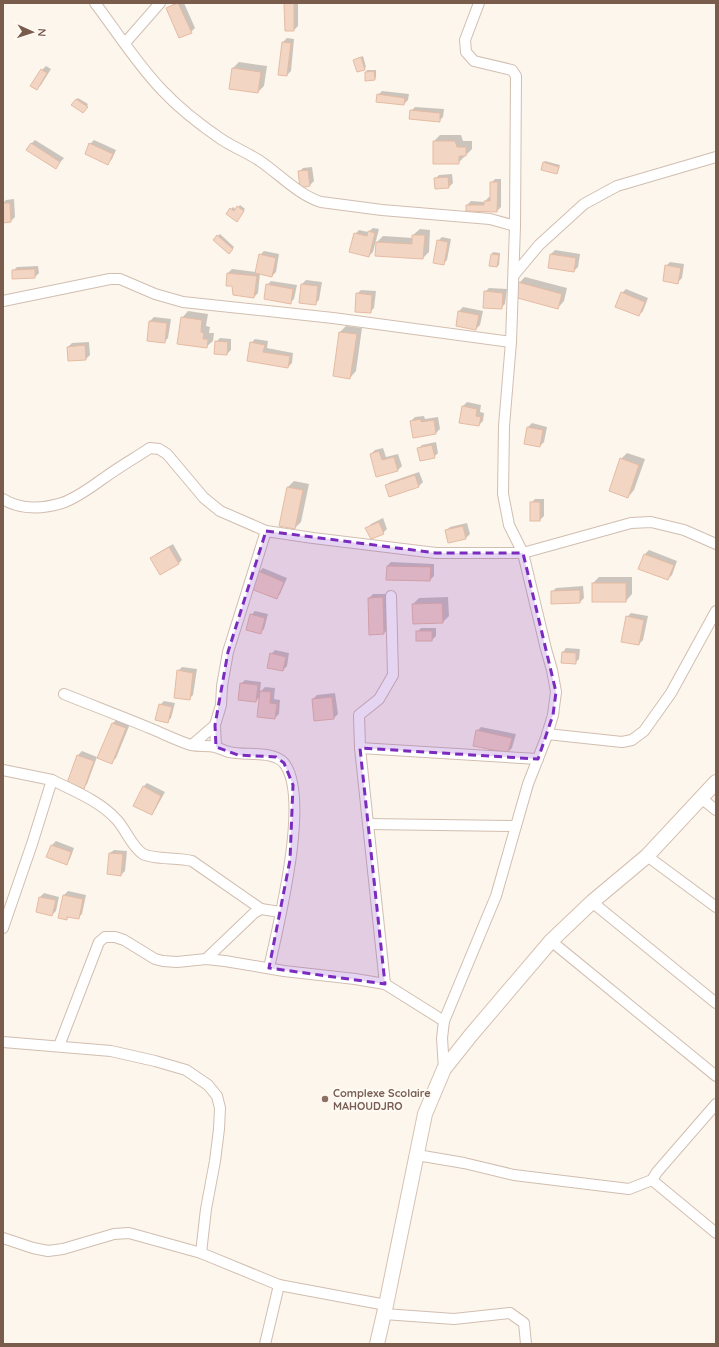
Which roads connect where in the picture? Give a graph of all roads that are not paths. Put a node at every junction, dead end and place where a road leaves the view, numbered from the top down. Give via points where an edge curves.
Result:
1 (95, 3) edge
2 (160, 3) edge
3 (478, 3) edge
4 (125, 43) junction
5 (716, 157) edge
6 (515, 226) junction
7 (514, 275) junction
8 (3, 301) edge
9 (511, 342) junction
10 (3, 499) edge
11 (266, 531) junction
12 (716, 544) edge
13 (523, 553) junction
14 (391, 596) dead end
15 (716, 610) edge
16 (64, 694) dead end
17 (215, 725) junction
18 (547, 734) junction
19 (192, 745) junction
20 (216, 747) junction
21 (360, 748) junction
22 (538, 759) junction
23 (3, 770) edge
24 (52, 780) junction
25 (716, 782) edge
26 (701, 798) junction
27 (716, 810) edge
28 (368, 824) junction
29 (516, 826) junction
30 (647, 856) junction
31 (592, 902) junction
32 (716, 907) edge
33 (261, 909) junction
34 (280, 912) junction
35 (3, 928) edge
36 (551, 941) junction
37 (206, 959) junction
38 (269, 968) junction
39 (385, 984) junction
40 (716, 1003) edge
41 (444, 1021) junction
42 (3, 1042) edge
43 (59, 1046) junction
44 (444, 1069) junction
45 (716, 1076) edge
46 (716, 1104) edge
47 (417, 1155) junction
48 (652, 1180) junction
49 (716, 1234) edge
50 (3, 1238) edge
51 (201, 1253) junction
52 (279, 1285) junction
53 (385, 1309) junction
54 (265, 1344) edge
55 (377, 1344) edge
56 (526, 1344) edge

1 - 4 street
2 - 4 street
3 - 6 street via 465,40 466,52 474,61 512,70 516,76
4 - 6 street via 163,91 195,120 221,139 259,160 312,199 382,210 490,219
5 - 7 street via 617,186 584,204 539,245
6 - 7 street
7 - 9 street
8 - 9 street via 120,279 155,294 183,302 333,318
9 - 13 street via 504,426 503,494 509,525
10 - 11 street via 23,507 62,503 77,496 150,448 159,449 167,454 204,498 220,511
11 - 13 street via 436,553
11 - 17 street via 228,652
12 - 13 street via 684,530 651,522 631,523
13 - 18 street via 556,692
14 - 21 street via 393,675 379,699 359,715
15 - 18 street via 671,693 644,731 632,740 622,742
16 - 19 street
17 - 19 street
17 - 20 street
18 - 22 street
19 - 20 street
20 - 34 street via 238,755 276,757 284,763 289,773 293,785 293,834
21 - 22 street
21 - 28 street
22 - 29 street
23 - 24 street
24 - 33 street via 109,812 144,854 192,861
24 - 35 street
25 - 26 street
26 - 27 street
26 - 30 street
28 - 29 street
28 - 39 street
29 - 41 street via 496,896
30 - 31 street
30 - 32 street
31 - 36 street
31 - 40 street
33 - 34 street
33 - 37 street
34 - 38 street
36 - 44 street
36 - 45 street
37 - 38 street
37 - 43 street via 177,962 155,959 124,940 105,937 99,942
38 - 39 street
39 - 41 street
41 - 44 street
42 - 43 street
43 - 51 street via 111,1051 186,1070 208,1085 217,1096 220,1129
44 - 47 street via 425,1114
46 - 48 street
47 - 48 street via 514,1175 629,1189
47 - 53 street
48 - 49 street
50 - 51 street via 48,1251 114,1234 129,1233
51 - 52 street
52 - 53 street
52 - 54 street
53 - 55 street
53 - 56 street via 454,1319 510,1313 524,1323

